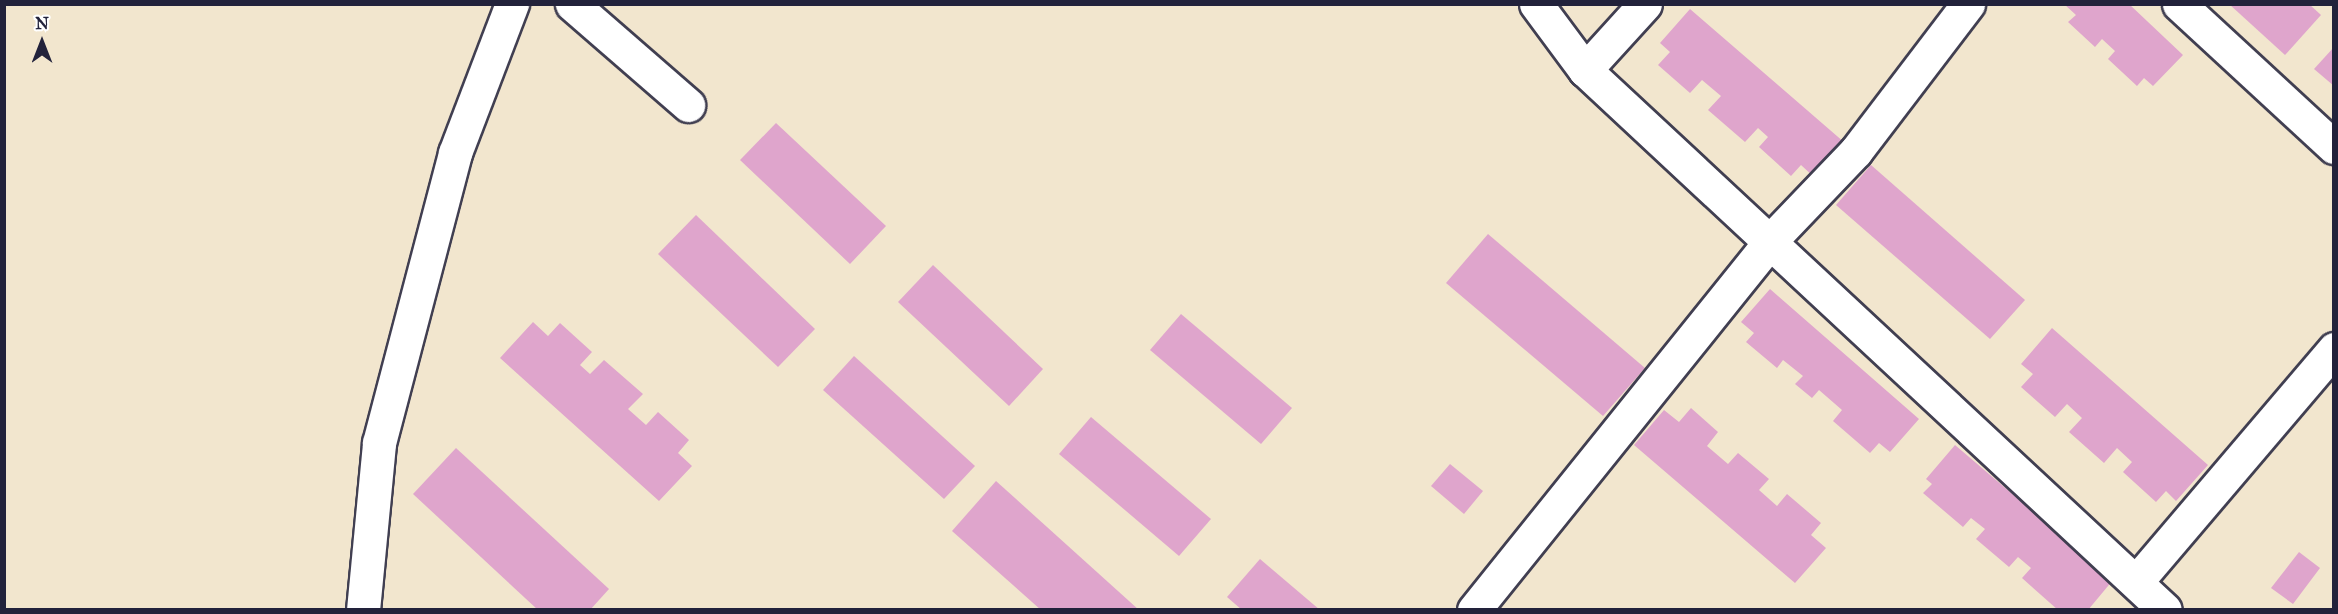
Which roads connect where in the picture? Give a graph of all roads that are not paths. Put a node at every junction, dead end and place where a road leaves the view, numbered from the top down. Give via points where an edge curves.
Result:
1 (512, 4) edge
2 (572, 4) edge
3 (1536, 4) edge
4 (1645, 4) edge
5 (1968, 4) edge
6 (2179, 4) edge
7 (1585, 70) junction
8 (688, 105) dead end
9 (2334, 147) edge
10 (1771, 240) junction
11 (2334, 349) edge
12 (2136, 582) junction
13 (363, 609) edge
14 (1474, 609) edge
15 (2165, 609) edge

1 - 13 lane via 455,153 379,443
2 - 8 lane
3 - 7 lane
4 - 7 lane
5 - 10 lane via 1856,152
6 - 9 lane
7 - 10 lane
10 - 12 lane
10 - 14 lane
11 - 12 lane
12 - 15 lane

